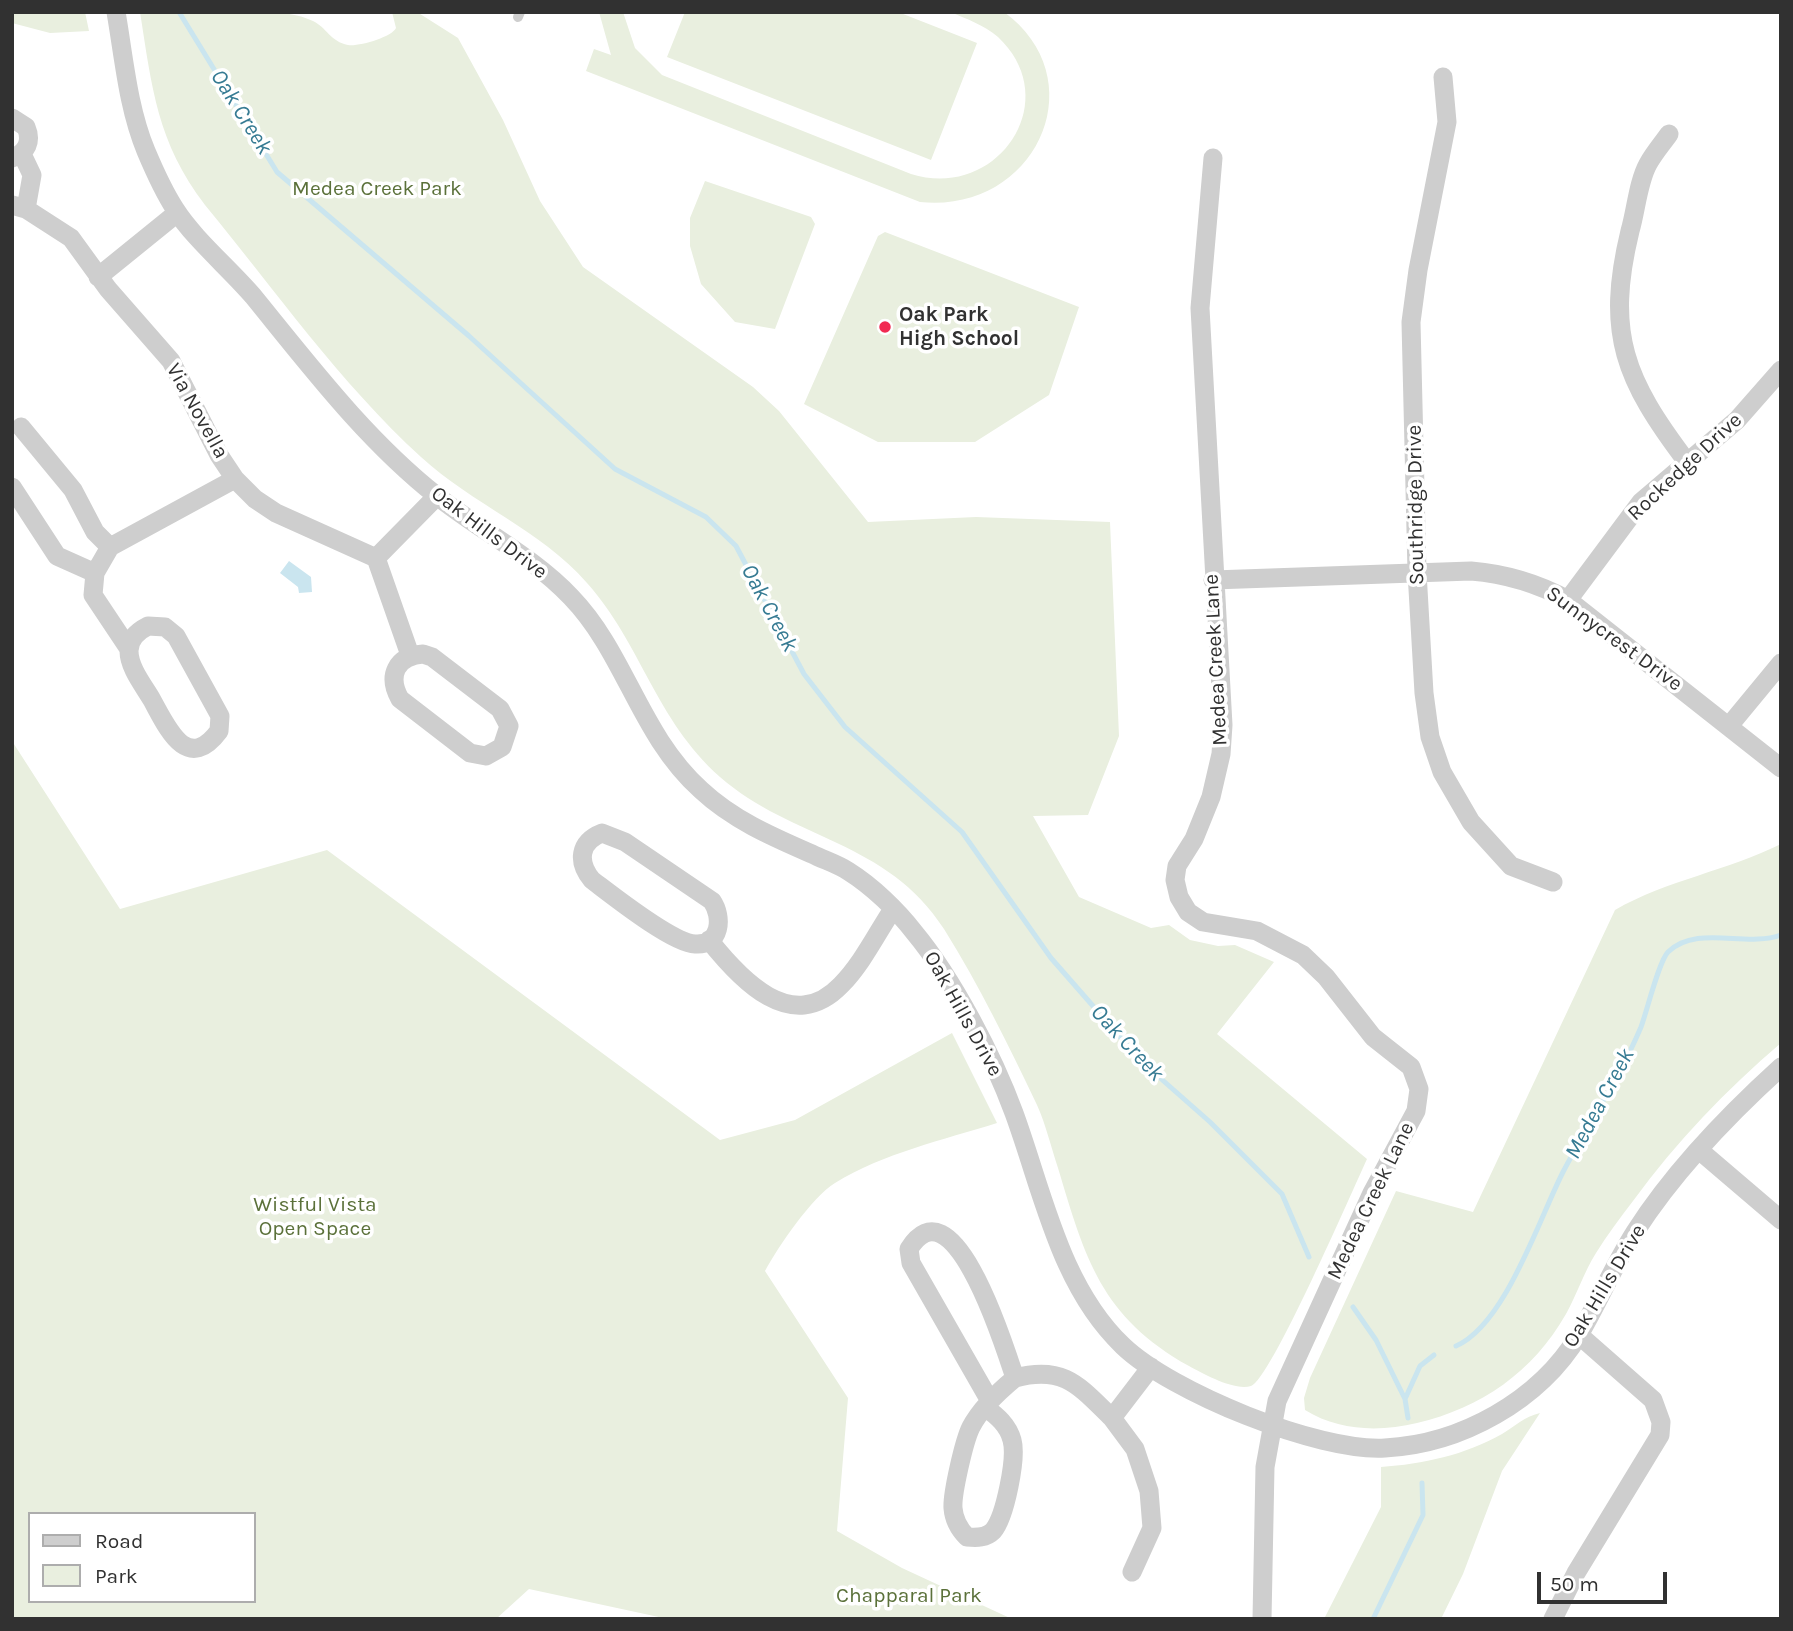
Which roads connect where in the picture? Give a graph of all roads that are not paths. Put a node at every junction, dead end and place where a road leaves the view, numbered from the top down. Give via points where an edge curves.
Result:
1 (116, 12) edge
2 (1443, 77) dead end
3 (12, 118) edge
4 (1670, 134) dead end
5 (17, 156) edge
6 (1213, 158) dead end
7 (19, 207) edge
8 (177, 213) junction
9 (98, 277) junction
10 (1781, 370) edge
11 (21, 427) dead end
12 (1687, 462) junction
13 (235, 479) junction
14 (12, 488) edge
15 (437, 496) junction
16 (110, 547) junction
17 (376, 558) junction
18 (1416, 572) junction
19 (95, 573) junction
20 (1213, 580) junction
21 (1569, 600) junction
22 (129, 649) junction
23 (410, 655) junction
24 (1781, 663) edge
25 (1729, 726) junction
26 (1781, 768) edge
27 (1553, 882) dead end
28 (893, 909) junction
29 (709, 940) junction
30 (1781, 1068) edge
31 (1699, 1150) junction
32 (1781, 1220) edge
33 (1579, 1335) junction
34 (1152, 1367) junction
35 (1015, 1378) junction
36 (988, 1404) junction
37 (1112, 1419) junction
38 (1270, 1425) junction
39 (1132, 1572) dead end
40 (1262, 1619) edge
41 (1553, 1619) edge

1 - 8 street, Oak Hills Drive via 133,110 145,150
2 - 18 street, Southridge Drive via 1447,122 1411,322
3 - 5 street via 22,122 29,133 28,146
4 - 12 street via 1647,166 1622,265 1618,319 1626,359 1642,399
5 - 7 street via 32,175
6 - 20 street, Medea Creek Lane via 1200,308
7 - 9 street, Via Novella via 71,238
8 - 9 street
8 - 15 street, Oak Hills Drive via 230,269 359,424
9 - 13 street, Via Novella via 170,361
10 - 12 street, Rockedge Drive via 1737,421
11 - 16 street via 73,490 95,532
12 - 21 street, Rockedge Drive via 1642,502
13 - 16 street
13 - 17 street, Via Novella via 276,513
14 - 19 street via 57,556
15 - 17 street
15 - 28 street, Oak Hills Drive via 534,563 575,600 605,641 660,744 704,793 755,829 847,870
16 - 19 street
17 - 23 street
18 - 20 street, Sunnycrest Drive
18 - 21 street, Sunnycrest Drive via 1504,574
18 - 27 street, Southridge Drive via 1424,693 1430,737 1442,772 1471,822 1511,866
19 - 22 street via 93,595
20 - 38 street, Medea Creek Lane via 1221,754 1211,797 1177,866 1179,897 1188,912 1203,922 1257,931 1303,955 1373,1037 1411,1068 1419,1089 1416,1111 1372,1192 1276,1401
21 - 25 street, Sunnycrest Drive
22 - 22 street via 131,663 173,738 189,748 210,743 219,731 220,716 176,636 165,627 148,626 136,633
23 - 23 street via 398,664 393,676 400,699 470,753 486,756 502,747 509,726 500,709 432,657
24 - 25 street
25 - 26 street, Sunnycrest Drive
28 - 29 street via 843,983 809,1004 784,1004 764,995 732,969
28 - 34 street, Oak Hills Drive via 943,971 998,1074 1073,1278 1125,1348
29 - 29 street via 721,921 712,901 625,842 603,833 587,843 582,862 592,880 673,936 695,944
30 - 31 street, Oak Hills Drive
31 - 32 street
31 - 33 street, Oak Hills Drive via 1635,1233
33 - 38 street, Oak Hills Drive via 1544,1378 1511,1405 1455,1434 1385,1448 1356,1447 1326,1443
33 - 41 street via 1653,1401 1661,1422 1660,1435
34 - 37 street
34 - 38 street, Oak Hills Drive
35 - 36 street
35 - 36 street via 996,1317 952,1239 939,1231 917,1235 909,1249 911,1263
35 - 37 street via 1037,1372 1058,1374 1081,1388
36 - 36 street via 969,1430 952,1506 958,1528 967,1537 991,1533 1001,1519 1014,1454 1007,1428
37 - 39 street via 1135,1448 1149,1491 1152,1528
38 - 40 street, Medea Creek Lane

